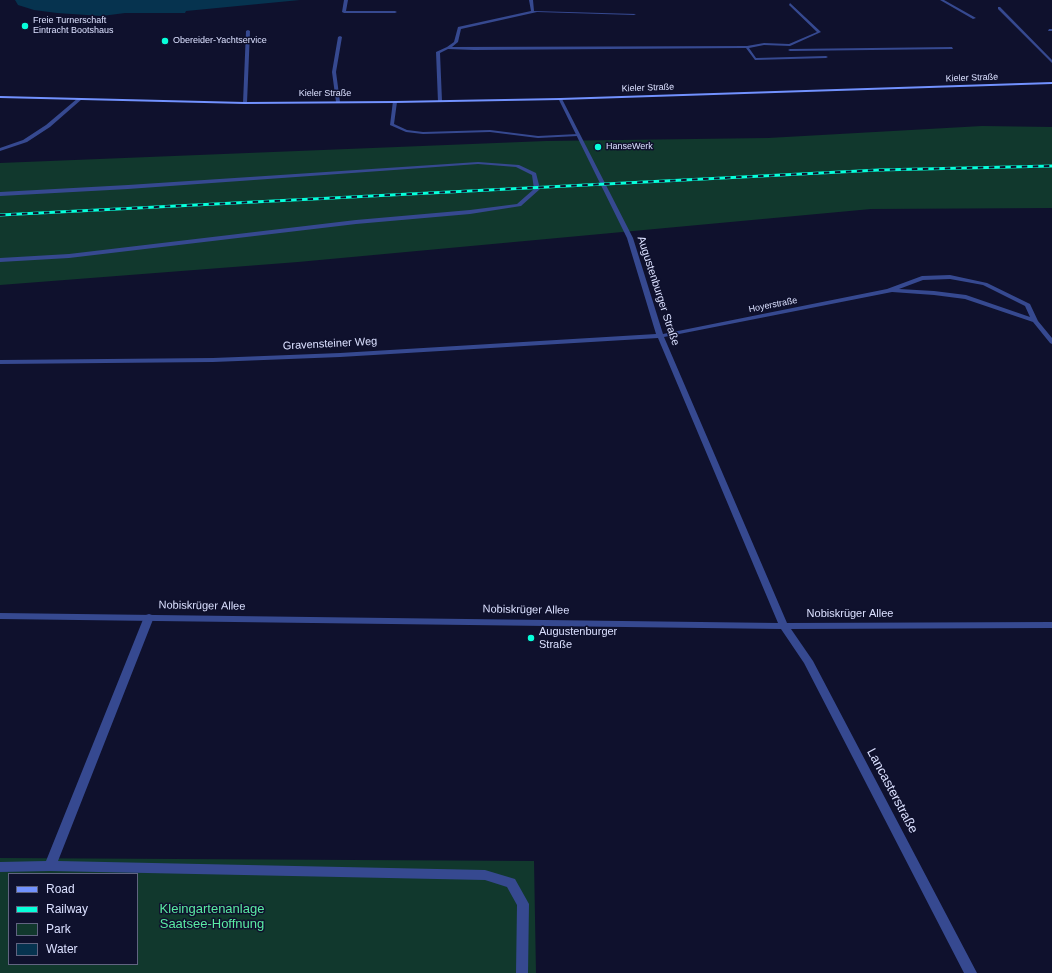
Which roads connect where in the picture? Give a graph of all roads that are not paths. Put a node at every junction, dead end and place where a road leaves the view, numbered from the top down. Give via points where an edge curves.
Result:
1 (346, 0) edge
2 (531, 0) edge
3 (942, 0) edge
4 (790, 4) dead end
5 (999, 8) dead end
6 (395, 12) dead end
7 (533, 12) junction
8 (634, 14) dead end
9 (974, 18) dead end
10 (248, 31) dead end
11 (340, 37) dead end
12 (790, 44) junction
13 (747, 47) junction
14 (448, 48) junction
15 (952, 48) dead end
16 (790, 50) junction
17 (826, 57) dead end
18 (787, 58) junction
19 (1052, 62) edge
20 (1052, 83) edge
21 (0, 97) edge
22 (560, 98) junction
23 (80, 99) junction
24 (440, 101) junction
25 (338, 102) junction
26 (396, 102) junction
27 (245, 103) junction
28 (578, 135) junction
29 (0, 150) edge
30 (0, 194) edge
31 (0, 260) edge
32 (889, 291) junction
33 (1035, 321) junction
34 (660, 336) junction
35 (1052, 342) edge
36 (0, 362) edge
37 (0, 616) edge
38 (149, 617) junction
39 (1052, 625) edge
40 (784, 626) junction
41 (50, 866) junction
42 (0, 867) edge
43 (522, 973) edge
44 (971, 973) edge

1 - 6 street via 344,12
2 - 7 street
3 - 9 street
4 - 12 street via 819,32
5 - 19 street
7 - 8 street
7 - 14 street via 459,28 456,42
10 - 27 street
11 - 25 street via 334,72
12 - 13 street
12 - 16 street
13 - 14 street
13 - 18 street via 755,59
14 - 24 street via 437,54
15 - 16 street
16 - 18 street
17 - 18 street
20 - 22 main road, Kieler Straße
21 - 23 main road, Kieler Straße
22 - 24 main road, Kieler Straße
22 - 28 street, Augustenburger Straße
23 - 27 main road, Kieler Straße
23 - 29 street via 48,126 25,141
24 - 26 main road, Kieler Straße
25 - 26 main road, Kieler Straße
25 - 27 main road, Kieler Straße
26 - 28 street via 392,125 406,131 490,131 538,137
28 - 34 street, Augustenburger Straße via 630,238
30 - 31 street via 478,163 517,166 534,174 537,189 519,205 470,212 356,222 69,256
32 - 33 street, Hoyerstraße via 966,297
32 - 33 street, Hoyerstraße via 922,278 950,277 985,284 1028,305
32 - 34 street, Hoyerstraße
33 - 35 street, Hoyerstraße
34 - 36 street, Gravensteiner Weg via 340,356
34 - 40 street, Augustenburger Straße
37 - 38 street, Nobiskrüger Allee
38 - 40 street, Nobiskrüger Allee
38 - 41 street
39 - 40 street, Nobiskrüger Allee
40 - 44 street, Lancasterstraße via 808,661
41 - 42 street
41 - 43 street via 485,875 511,883 523,904

